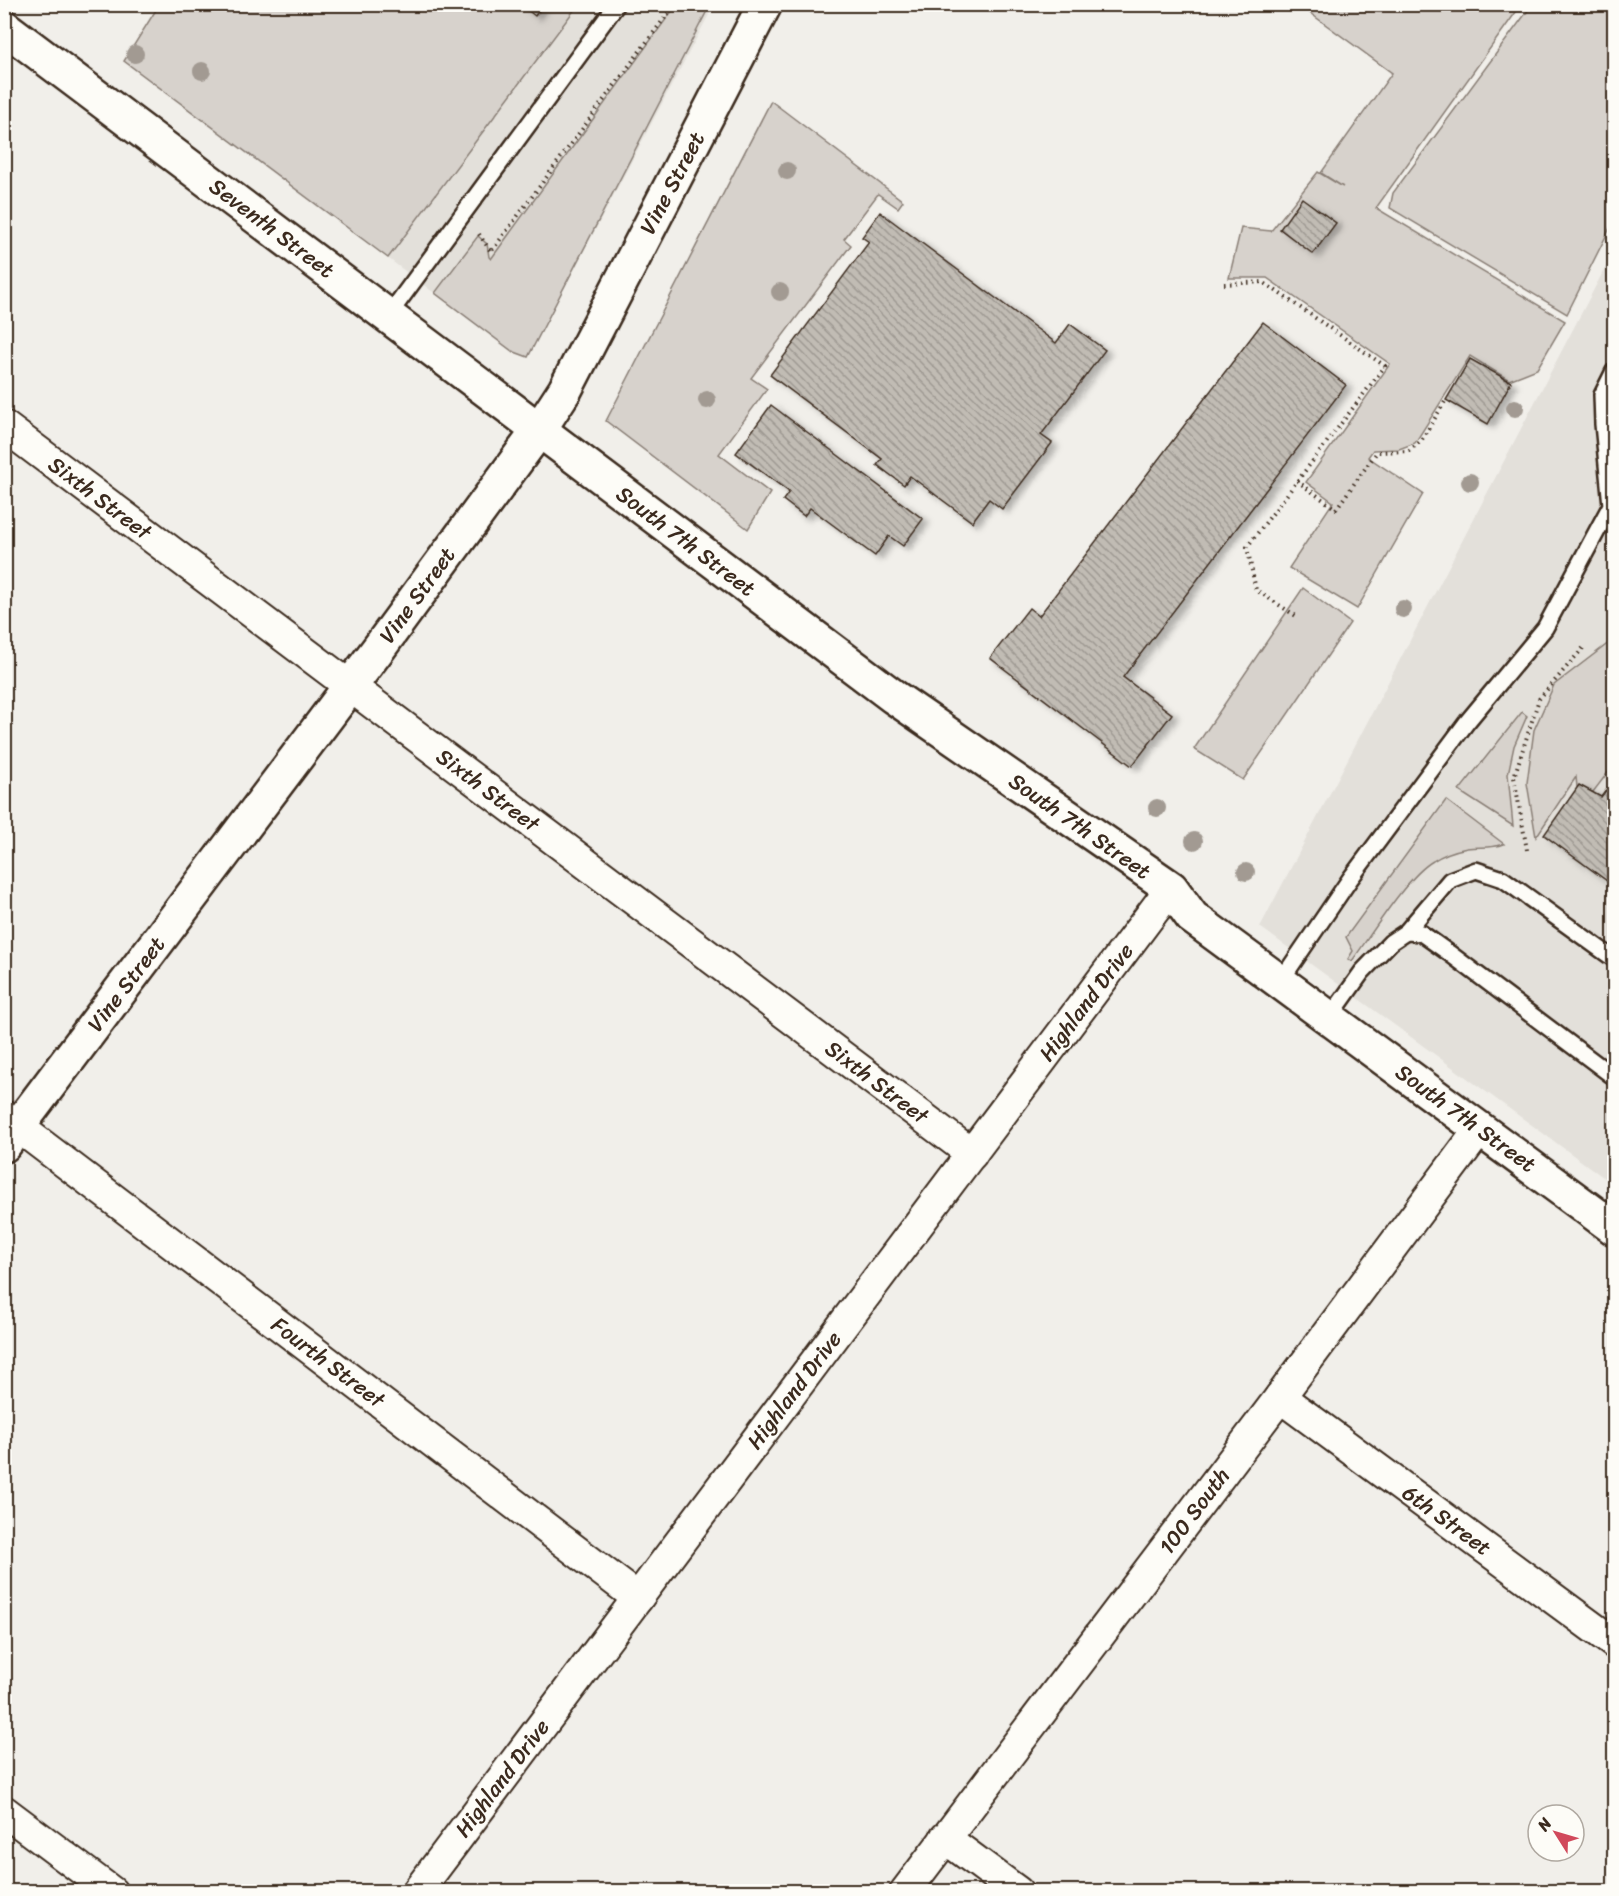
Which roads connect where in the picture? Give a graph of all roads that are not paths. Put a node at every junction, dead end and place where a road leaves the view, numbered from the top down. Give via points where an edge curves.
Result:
1 (617, 4) edge
2 (765, 4) edge
3 (4, 27) edge
4 (388, 316) junction
5 (1614, 371) edge
6 (4, 426) edge
7 (539, 430) junction
8 (349, 686) junction
9 (1171, 888) junction
10 (1407, 932) junction
11 (1614, 959) edge
12 (1280, 982) junction
13 (1330, 1017) junction
14 (1614, 1077) edge
15 (9, 1129) edge
16 (1480, 1129) junction
17 (972, 1154) junction
18 (1614, 1228) edge
19 (1280, 1397) junction
20 (638, 1598) junction
21 (1614, 1643) edge
22 (4, 1811) edge
23 (945, 1838) junction
24 (112, 1892) edge
25 (417, 1892) edge
26 (905, 1892) edge
27 (1018, 1892) edge

1 - 4 lane
2 - 7 street, Vine Street via 565,390
3 - 4 street, Seventh Street
4 - 7 street, Seventh Street
5 - 12 lane via 1602,395 1611,505 1545,628 1467,722 1350,879
6 - 8 street, Sixth Street
7 - 8 street, Vine Street
7 - 9 street, South 7th Street via 894,698
8 - 15 street, Vine Street
8 - 17 street, Sixth Street
9 - 12 street, South 7th Street via 1192,917
9 - 17 street, Highland Drive
10 - 11 lane via 1450,880 1476,870 1503,879
10 - 13 lane via 1391,942 1362,972
10 - 14 lane via 1421,933
12 - 13 street, South 7th Street
13 - 16 street, South 7th Street
15 - 20 street, Fourth Street
16 - 18 street, South 7th Street
16 - 19 street, 100 South
17 - 20 street, Highland Drive
19 - 21 street, 6th Street
19 - 23 street, 100 South
20 - 25 street, Highland Drive
22 - 24 street
23 - 26 street, 100 South
23 - 27 street

